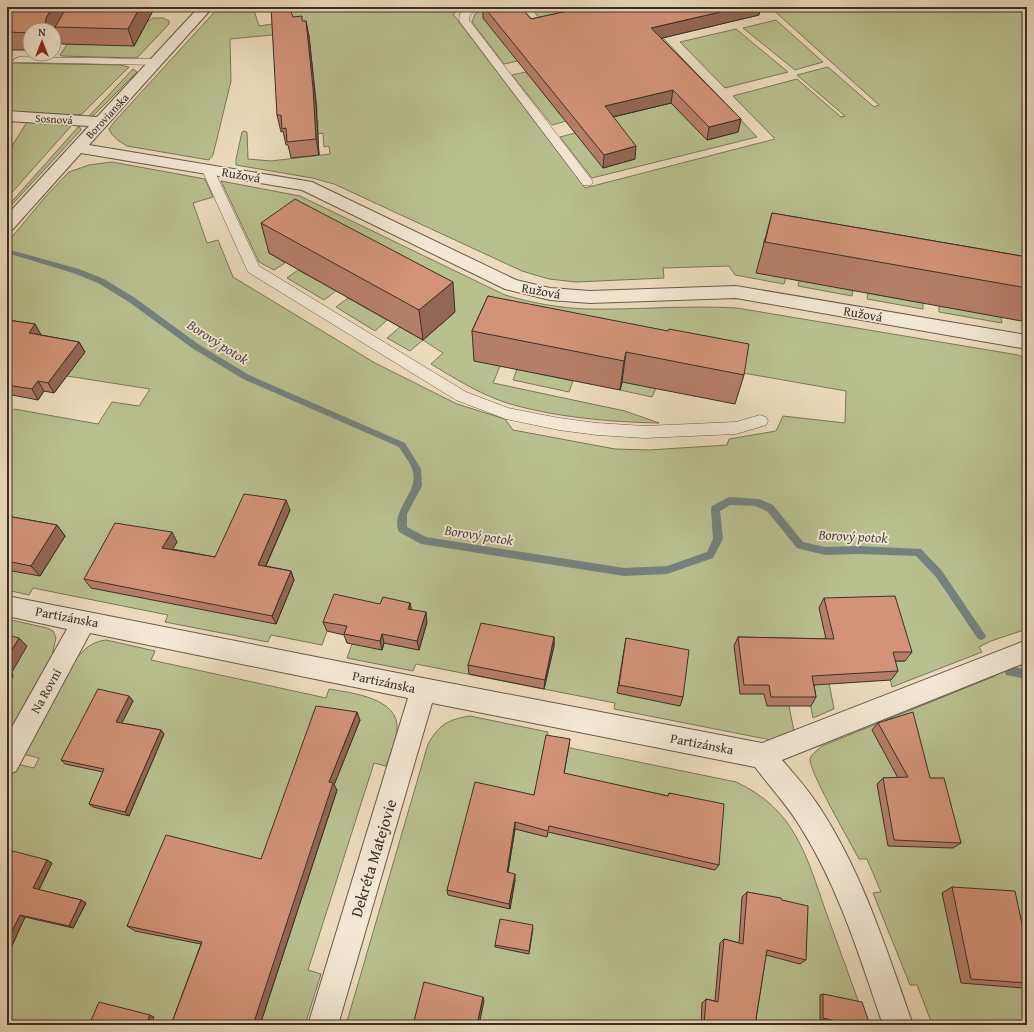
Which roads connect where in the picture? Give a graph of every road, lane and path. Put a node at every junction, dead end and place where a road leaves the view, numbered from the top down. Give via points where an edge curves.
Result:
1 (78, 7) edge
2 (206, 7) edge
3 (474, 7) edge
4 (62, 33) edge
5 (62, 58) edge
6 (156, 62) junction
7 (7, 116) edge
8 (102, 122) junction
9 (77, 148) junction
10 (208, 170) junction
11 (587, 182) dead end
12 (7, 225) edge
13 (1027, 342) edge
14 (760, 421) dead end
15 (7, 606) edge
16 (84, 621) junction
17 (1027, 651) edge
18 (423, 690) junction
19 (762, 756) junction
20 (7, 762) edge
21 (323, 1025) edge
22 (898, 1025) edge

1 - 4 lane
2 - 6 street, Borovianska
3 - 11 lane via 465,14 464,20
5 - 6 lane
6 - 8 street, Borovianska
7 - 8 street, Sosnová
8 - 9 street, Borovianska
9 - 10 street, Ružová
9 - 12 street, Borovianska
10 - 13 street, Ružová via 306,186 511,285 550,294 590,297 736,292
10 - 14 lane via 252,269 461,396 506,413 597,429 645,432 736,428
15 - 16 street, Partizánska
16 - 18 street, Partizánska
16 - 20 street, Na Rovni
17 - 19 street
18 - 19 street, Partizánska
18 - 21 street, Dekréta Matejovie
19 - 22 street via 810,817 832,855 865,933

